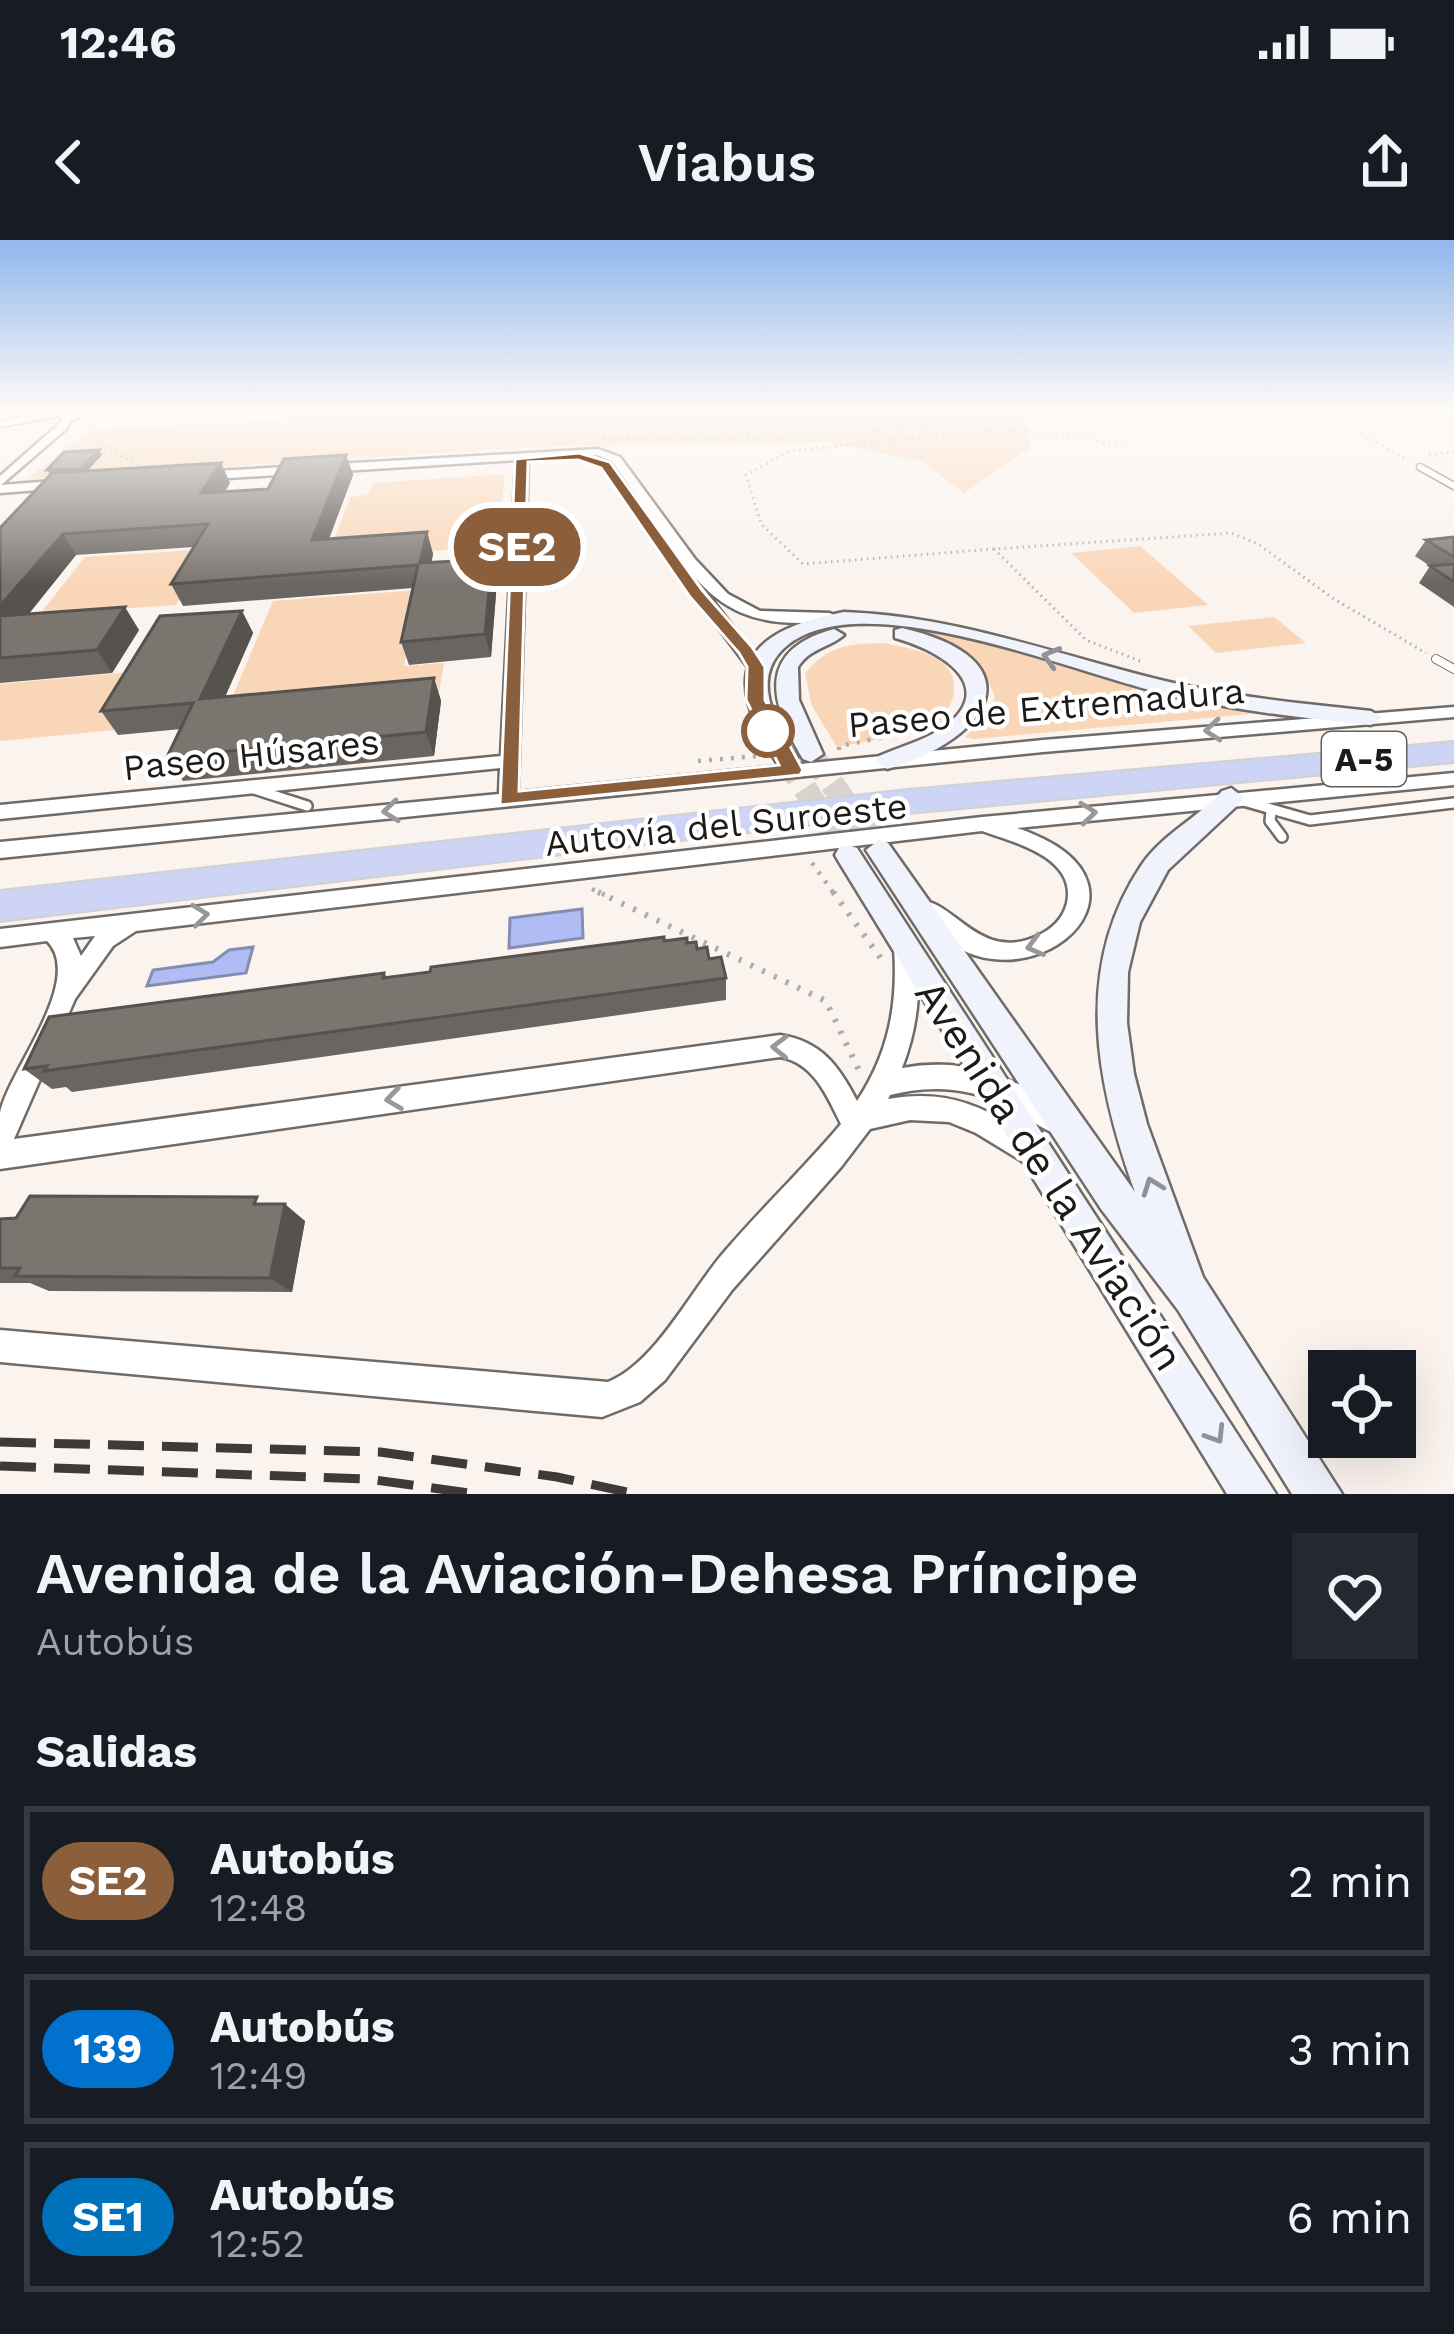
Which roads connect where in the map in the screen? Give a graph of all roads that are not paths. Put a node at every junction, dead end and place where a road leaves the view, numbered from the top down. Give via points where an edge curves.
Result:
1 (354, 468) edge
2 (519, 468) edge
3 (608, 468) edge
4 (622, 468) edge
5 (1421, 468) edge
6 (173, 478) edge
7 (78, 484) edge
8 (0, 485) edge
9 (1454, 486) edge
10 (830, 618) junction
11 (1436, 659) road end
12 (756, 667) junction
13 (1454, 669) edge
14 (1454, 712) edge
15 (1372, 718) junction
16 (1454, 733) edge
17 (1454, 752) edge
18 (893, 753) junction
19 (823, 755) tunnel mouth
20 (508, 761) junction
21 (775, 761) tunnel mouth
22 (1454, 778) edge
23 (248, 787) junction
24 (1232, 797) junction
25 (508, 800) junction
26 (1454, 803) edge
27 (307, 806) dead end
28 (1271, 811) junction
29 (1391, 811) junction
30 (0, 812) edge
31 (1405, 823) dead end
32 (982, 824) junction
33 (1282, 837) dead end
34 (0, 850) edge
35 (0, 882) edge
36 (907, 888) junction
37 (0, 906) edge
38 (140, 922) junction
39 (52, 932) junction
40 (0, 938) edge
41 (905, 947) junction
42 (62, 1001) junction
43 (879, 1074) junction
44 (992, 1086) junction
45 (857, 1122) junction
46 (1071, 1132) junction
47 (0, 1140) edge
48 (0, 1155) edge
49 (1043, 1160) junction
50 (1192, 1296) junction
51 (0, 1346) edge
52 (1253, 1494) edge
53 (1319, 1494) edge

1 - 6 street
2 - 20 street
3 - 12 street
4 - 10 street via 734,606 770,618
5 - 9 lane
7 - 8 street
10 - 12 main road via 773,643
15 -> 10 main road via 1192,694 912,620
11 - 13 lane
12 - 21 main road via 756,700
14 - 15 street, Paseo de Extremadura
15 -> 18 street, Paseo de Extremadura
16 - 35 highway, Autovía del Suroeste / A-5 via 950,778
17 - 37 highway, Autovía del Suroeste / A-5 via 668,829
18 - 19 main road via 953,731 972,712 975,676 954,654 914,636 844,633 802,647 786,671 785,689
18 - 25 street, Paseo de Extremadura
20 - 23 street, Paseo Húsares
20 - 25 street
22 - 24 street
23 - 27 lane
23 - 30 street, Paseo Húsares
24 - 28 lane
32 -> 24 street
50 -> 24 main road via 1120,1095 1109,1015 1115,942 1153,868
25 -> 34 street, Paseo de Extremadura
26 - 29 lane
28 - 29 lane via 1310,820
28 - 33 lane
29 - 31 lane
32 -> 36 street, Avenida de la Aviación via 1060,858 1075,884 1077,912 1066,932 1050,944 1012,951 982,947 951,931
38 -> 32 street
36 - 41 main road, Avenida de la Aviación via 863,853
36 - 46 main road, Avenida de la Aviación
38 - 39 street
38 - 42 street via 105,940
39 - 40 street
39 - 42 street via 71,961
41 - 43 street via 908,1018
41 - 44 main road, Avenida de la Aviación
42 - 47 street
43 - 44 street via 934,1073
43 - 45 street
44 - 46 street
44 - 49 main road, Avenida de la Aviación
45 -> 48 street via 820,1062 799,1046 780,1046
45 - 49 street via 912,1104 947,1107
45 - 51 street via 640,1382 602,1400
46 - 50 main road, Avenida de la Aviación
49 -> 52 main road, Avenida de la Aviación
50 - 53 main road, Avenida de la Aviación

